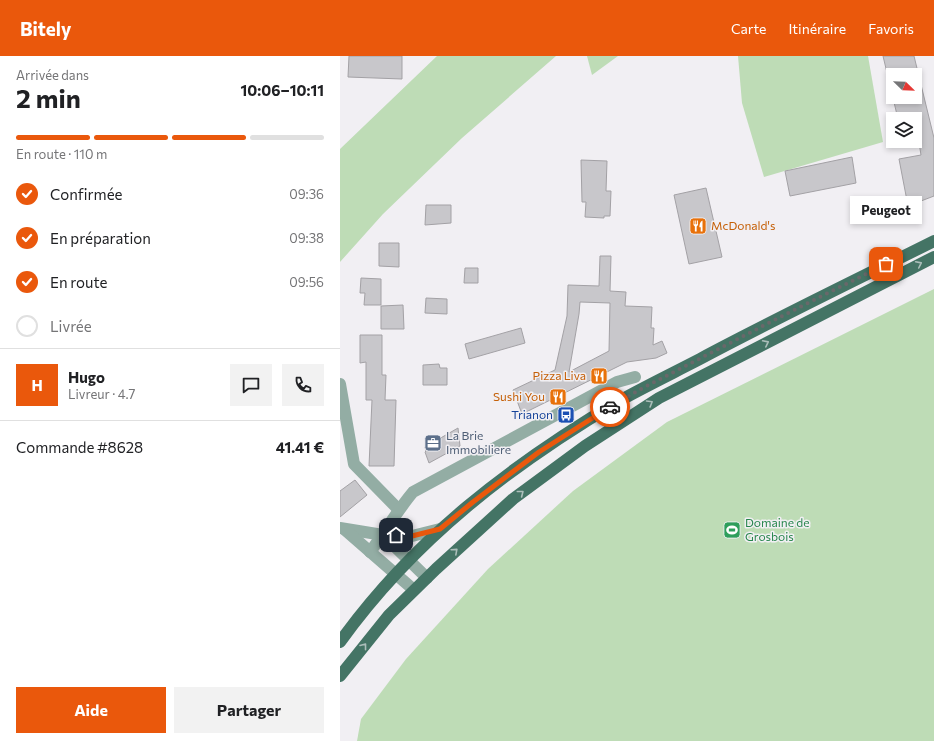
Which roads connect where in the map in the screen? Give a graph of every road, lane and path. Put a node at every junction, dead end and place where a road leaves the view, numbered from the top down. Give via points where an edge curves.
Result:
1 (934, 240) edge
2 (934, 257) edge
3 (635, 378) dead end
4 (340, 384) edge
5 (398, 509) junction
6 (440, 529) junction
7 (341, 530) edge
8 (383, 535) junction
9 (370, 552) junction
10 (409, 560) junction
11 (396, 574) junction
12 (428, 578) junction
13 (414, 590) junction
14 (340, 642) edge
15 (340, 676) edge

1 - 6 main road via 619,402 539,452
12 -> 2 main road via 513,499 627,418 659,398
3 - 5 street via 617,382 420,488
4 - 5 street via 354,464
5 - 8 street
6 - 8 street via 412,536
6 - 10 main road
7 - 8 street
7 - 9 street
8 - 9 street
8 - 10 street
9 - 11 street
10 - 11 main road
10 - 12 street
11 - 13 street
11 - 14 main road
12 - 13 main road
15 -> 13 main road via 389,615

